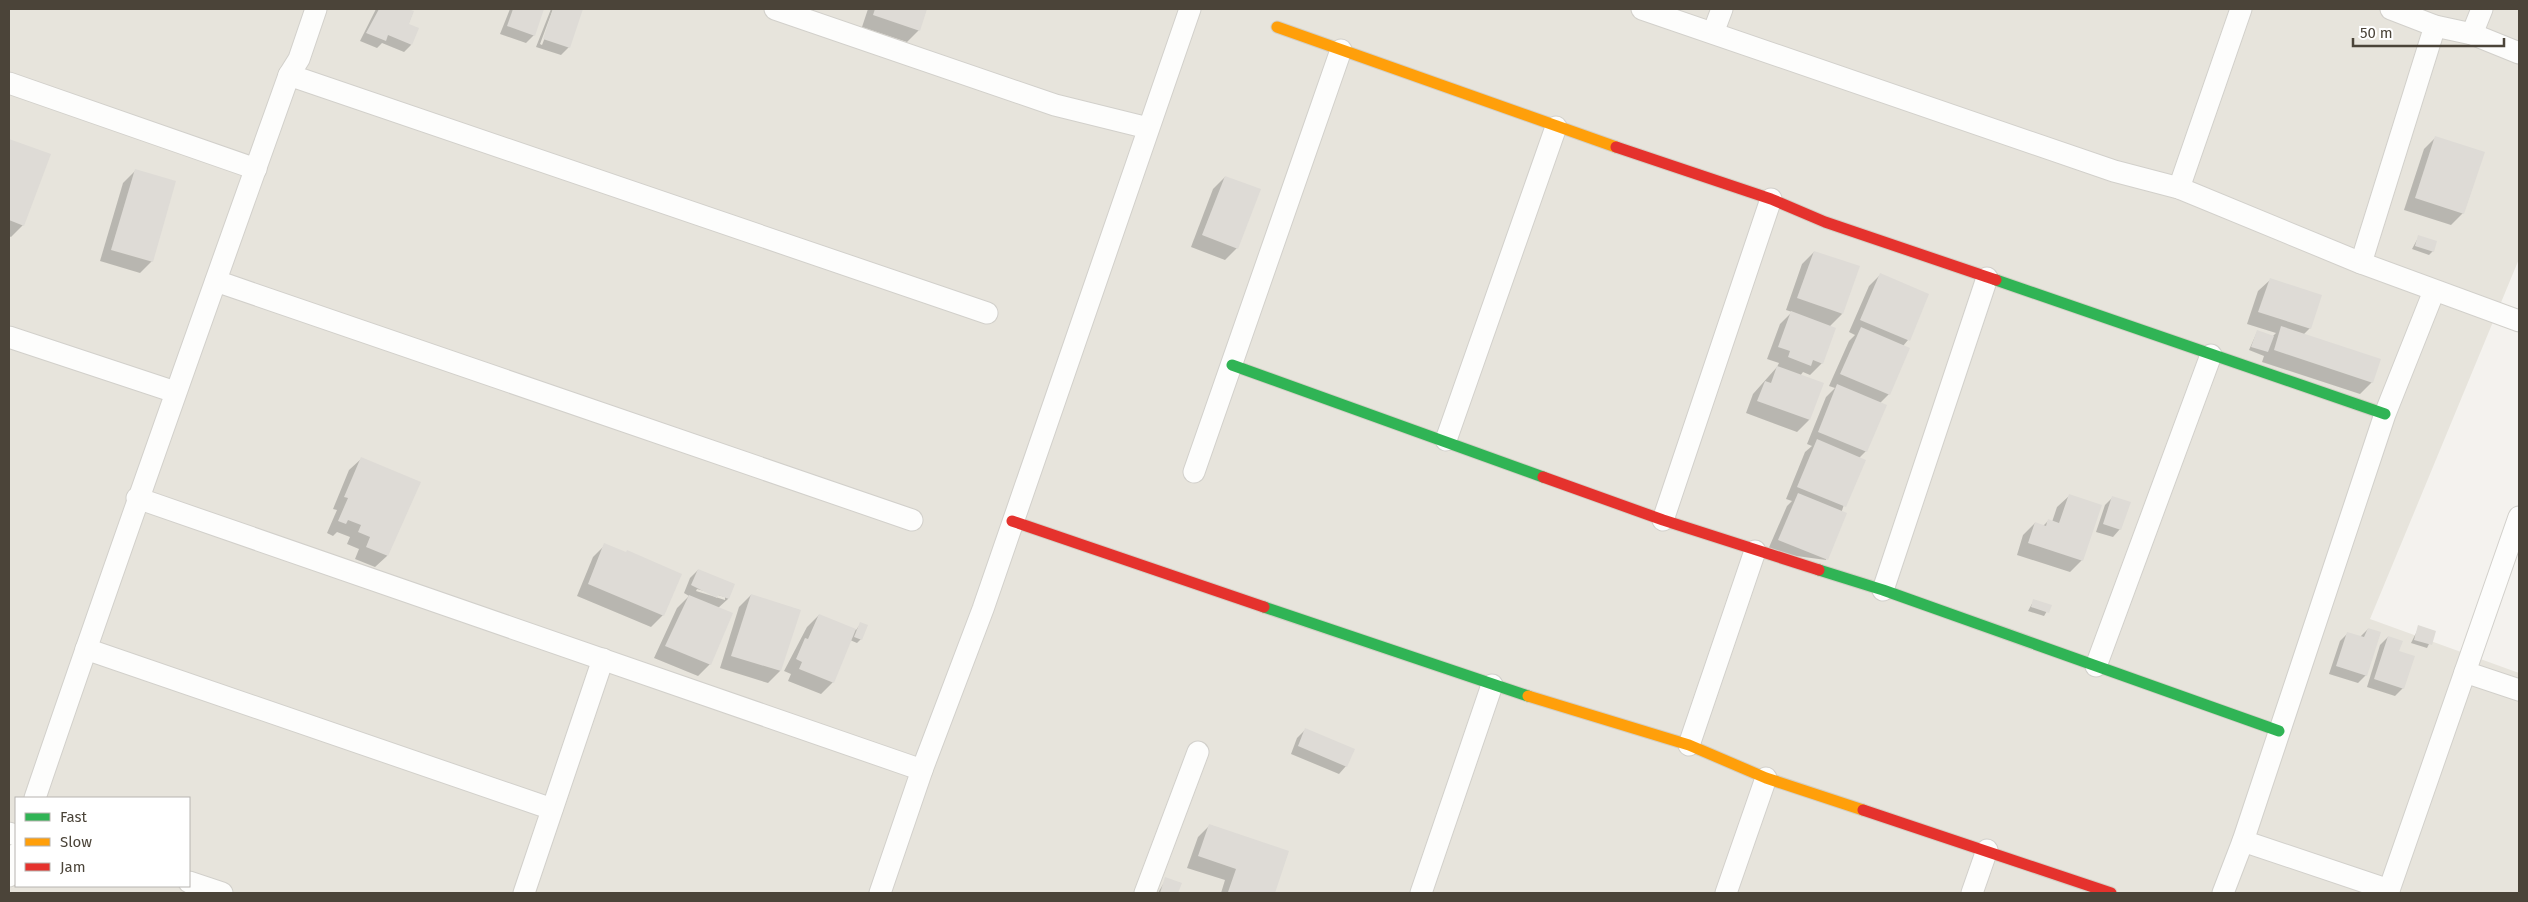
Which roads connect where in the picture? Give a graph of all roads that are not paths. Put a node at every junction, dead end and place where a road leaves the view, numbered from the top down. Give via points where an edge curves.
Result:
1 (316, 9) edge
2 (775, 9) edge
3 (1190, 9) edge
4 (1642, 9) edge
5 (1722, 9) edge
6 (2241, 9) edge
7 (2391, 9) edge
8 (2482, 9) edge
9 (2435, 26) junction
10 (1277, 27) dead end
11 (1713, 33) junction
12 (2472, 34) junction
13 (1341, 50) junction
14 (2519, 52) edge
15 (289, 75) junction
16 (9, 82) edge
17 (1556, 126) junction
18 (1148, 128) junction
19 (256, 169) junction
20 (2179, 188) junction
21 (1771, 199) junction
22 (2361, 264) junction
23 (1987, 278) junction
24 (216, 281) junction
25 (2434, 291) junction
26 (987, 312) dead end
27 (2519, 321) edge
28 (9, 337) edge
29 (2211, 355) junction
30 (1232, 365) junction
31 (176, 392) junction
32 (2385, 414) junction
33 (1446, 440) junction
34 (1194, 472) dead end
35 (137, 498) junction
36 (2519, 517) edge
37 (912, 520) dead end
38 (1663, 520) junction
39 (1012, 521) junction
40 (1756, 552) junction
41 (1883, 590) junction
42 (86, 649) junction
43 (603, 659) junction
44 (2096, 666) junction
45 (2465, 672) junction
46 (1492, 685) junction
47 (2519, 690) edge
48 (2279, 731) junction
49 (1689, 745) junction
50 (1198, 752) dead end
51 (922, 770) junction
52 (1766, 778) junction
53 (35, 797) edge
54 (552, 809) junction
55 (2244, 841) junction
56 (1987, 850) junction
57 (15, 857) edge
58 (9, 876) edge
59 (190, 882) edge
60 (2388, 892) edge
61 (222, 893) edge
62 (524, 893) edge
63 (880, 893) edge
64 (1145, 893) edge
65 (1421, 893) edge
66 (1726, 893) edge
67 (1972, 893) edge
68 (2111, 893) edge
69 (2223, 893) edge

1 - 15 street via 299,59
2 - 18 street via 1055,105
3 - 18 street
4 - 11 street
5 - 11 street
6 - 20 street
7 - 9 street
8 - 12 street
9 - 12 street
9 - 22 street
10 - 13 street
11 - 20 street via 2114,171
12 - 14 street
13 - 17 street
13 - 30 street
15 - 19 street
15 - 26 street
16 - 19 street
17 - 21 street
17 - 33 street
18 - 39 street
19 - 24 street
20 - 22 street
21 - 23 street via 1825,222
21 - 38 street
22 - 25 street
23 - 29 street
23 - 41 street
24 - 31 street
24 - 37 street
25 - 27 street
25 - 32 street
28 - 31 street
29 - 32 street
29 - 44 street
30 - 33 street
30 - 34 street
31 - 35 street
32 - 48 street
33 - 38 street
35 - 42 street
35 - 43 street
36 - 45 street
38 - 40 street
39 - 46 street
39 - 51 street via 983,609
40 - 41 street
40 - 49 street
41 - 44 street
42 - 53 street
42 - 54 street
43 - 51 street
43 - 54 street
44 - 48 street
45 - 47 street
45 - 60 street
46 - 49 street
46 - 65 street
48 - 55 street
49 - 52 street
50 - 64 street
51 - 63 street
52 - 56 street
52 - 66 street
54 - 62 street
55 - 60 street
55 - 69 street
56 - 67 street
56 - 68 street
57 - 58 street
59 - 61 street

